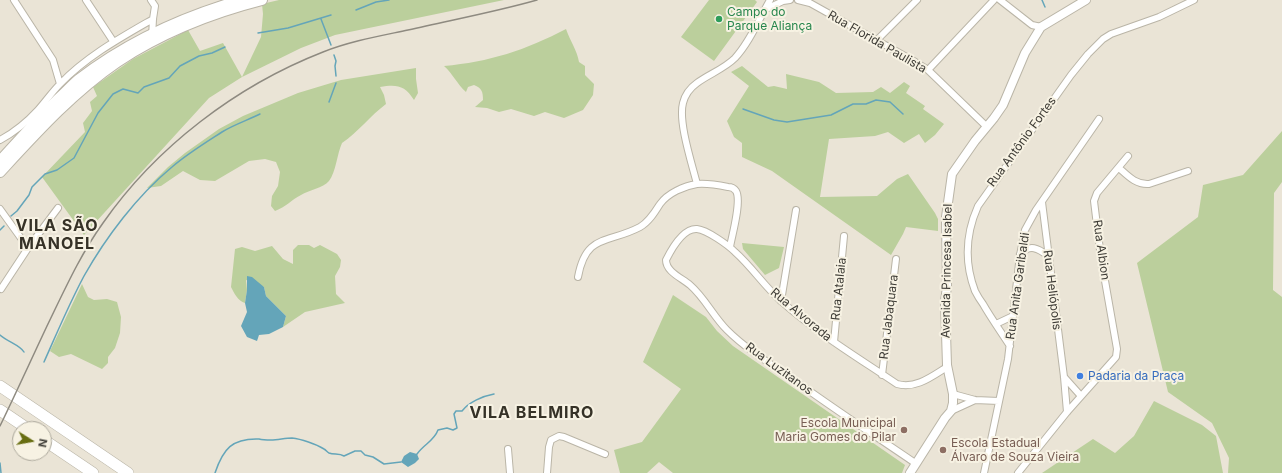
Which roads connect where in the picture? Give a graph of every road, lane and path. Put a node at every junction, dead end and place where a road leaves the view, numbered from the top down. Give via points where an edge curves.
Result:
1 (14, 0) edge
2 (86, 0) edge
3 (151, 0) edge
4 (158, 0) edge
5 (240, 0) edge
6 (262, 0) edge
7 (770, 0) edge
8 (790, 0) edge
9 (798, 0) edge
10 (917, 0) edge
11 (994, 0) edge
12 (1000, 0) edge
13 (1008, 0) edge
14 (1086, 0) edge
15 (1092, 0) edge
16 (1189, 0) edge
17 (1194, 0) edge
18 (1075, 3) edge
19 (1184, 5) junction
20 (156, 6) junction
21 (1012, 9) junction
22 (764, 10) junction
23 (153, 19) junction
24 (1041, 27) junction
25 (152, 38) junction
26 (877, 40) junction
27 (114, 41) junction
28 (928, 70) junction
29 (60, 84) junction
30 (1099, 119) dead end
31 (986, 126) junction
32 (0, 140) edge
33 (14, 151) junction
34 (1128, 156) dead end
35 (0, 161) edge
36 (1118, 168) junction
37 (1188, 171) dead end
38 (0, 172) edge
39 (697, 184) junction
40 (1042, 202) junction
41 (58, 208) dead end
42 (0, 209) edge
43 (796, 210) dead end
44 (844, 236) dead end
45 (730, 247) junction
46 (28, 248) junction
47 (670, 253) joint
48 (1020, 255) junction
49 (1048, 256) junction
50 (896, 259) dead end
51 (578, 277) dead end
52 (1, 289) dead end
53 (781, 301) junction
54 (1013, 316) junction
55 (996, 324) junction
56 (834, 342) junction
57 (1010, 346) junction
58 (947, 367) junction
59 (882, 375) junction
60 (1064, 377) junction
61 (0, 386) edge
62 (953, 394) junction
63 (1081, 396) junction
64 (975, 400) junction
65 (999, 401) junction
66 (0, 410) edge
67 (951, 411) junction
68 (1067, 412) junction
69 (16, 421) edge
70 (52, 445) edge
71 (508, 449) dead end
72 (605, 454) dead end
73 (915, 464) junction
74 (93, 473) edge
75 (128, 473) edge
76 (510, 473) edge
77 (547, 473) edge
78 (910, 473) edge
79 (984, 473) edge
80 (1018, 473) edge

1 - 29 street via 53,60
2 - 27 street
3 - 20 street
4 - 20 street
5 - 25 highway via 167,26
6 - 25 highway
7 - 22 street
8 - 22 street
9 - 26 street, Rua Florida Paulista via 810,3
10 - 26 street
11 - 28 street
12 - 21 street
13 - 21 street
14 - 18 main road, Avenida Princesa Isabel
15 - 18 main road, Avenida Princesa Isabel
16 - 19 street
17 - 19 street, Rua Antônio Fortes
18 - 24 main road, Avenida Princesa Isabel
19 - 55 street, Rua Antônio Fortes via 1103,39 1071,75 984,194 972,219 968,245 969,268 975,291
20 - 23 street
21 - 24 street via 1032,24
22 - 39 street via 734,58 695,84 683,102 683,126
23 - 25 street
23 - 27 street
24 - 31 main road, Avenida Princesa Isabel via 1025,53 1003,105
25 - 33 highway via 117,53 78,80 50,107
26 - 28 street, Rua Florida Paulista
27 - 29 street
28 - 31 street, Rua Florida Paulista
29 - 32 street via 23,124
30 - 40 street, Rua Anita Garibaldi
31 - 58 main road, Avenida Princesa Isabel via 952,174 949,190 946,217 945,301
32 - 33 street
33 - 35 highway
33 - 38 highway
34 - 36 street, Rua Albion
36 - 37 street via 1143,185
36 - 63 street, Rua Albion via 1097,193 1094,201 1117,355
39 - 45 street via 728,186 736,191 737,212
39 - 51 street via 672,193 664,199 642,226 599,242 588,250
40 - 48 street, Rua Anita Garibaldi via 1025,230
40 - 49 street, Rua Heliópolis
41 - 46 street
42 - 46 street
43 - 53 street
44 - 56 street, Rua Atalaia
45 - 47 street, Rua Alvorada via 701,230 694,229 682,236
45 - 53 street, Rua Alvorada
46 - 52 street
47 - 73 street, Rua Luzitanos via 666,260 668,267 700,295 727,330 763,359
48 - 49 street via 1032,247
48 - 54 street, Rua Anita Garibaldi
49 - 60 street, Rua Heliópolis
50 - 59 street, Rua Jabaquara
53 - 56 street, Rua Alvorada
54 - 55 street
54 - 57 street, Rua Anita Garibaldi
55 - 57 street, Rua Antônio Fortes
56 - 59 street, Rua Alvorada
57 - 65 street, Rua Anita Garibaldi
58 - 59 street, Rua Alvorada via 913,385 903,386
58 - 62 main road, Avenida Princesa Isabel
60 - 63 street
60 - 68 street, Rua Heliópolis
61 - 75 highway
62 - 64 street
62 - 67 main road, Avenida Princesa Isabel
63 - 68 street
64 - 65 street
64 - 67 street
65 - 79 street, Rua Anita Garibaldi
66 - 69 highway
67 - 73 main road, Avenida Princesa Isabel
68 - 80 street
70 - 74 highway
71 - 76 street
72 - 77 street via 558,436 551,440
73 - 78 main road, Avenida Princesa Isabel

